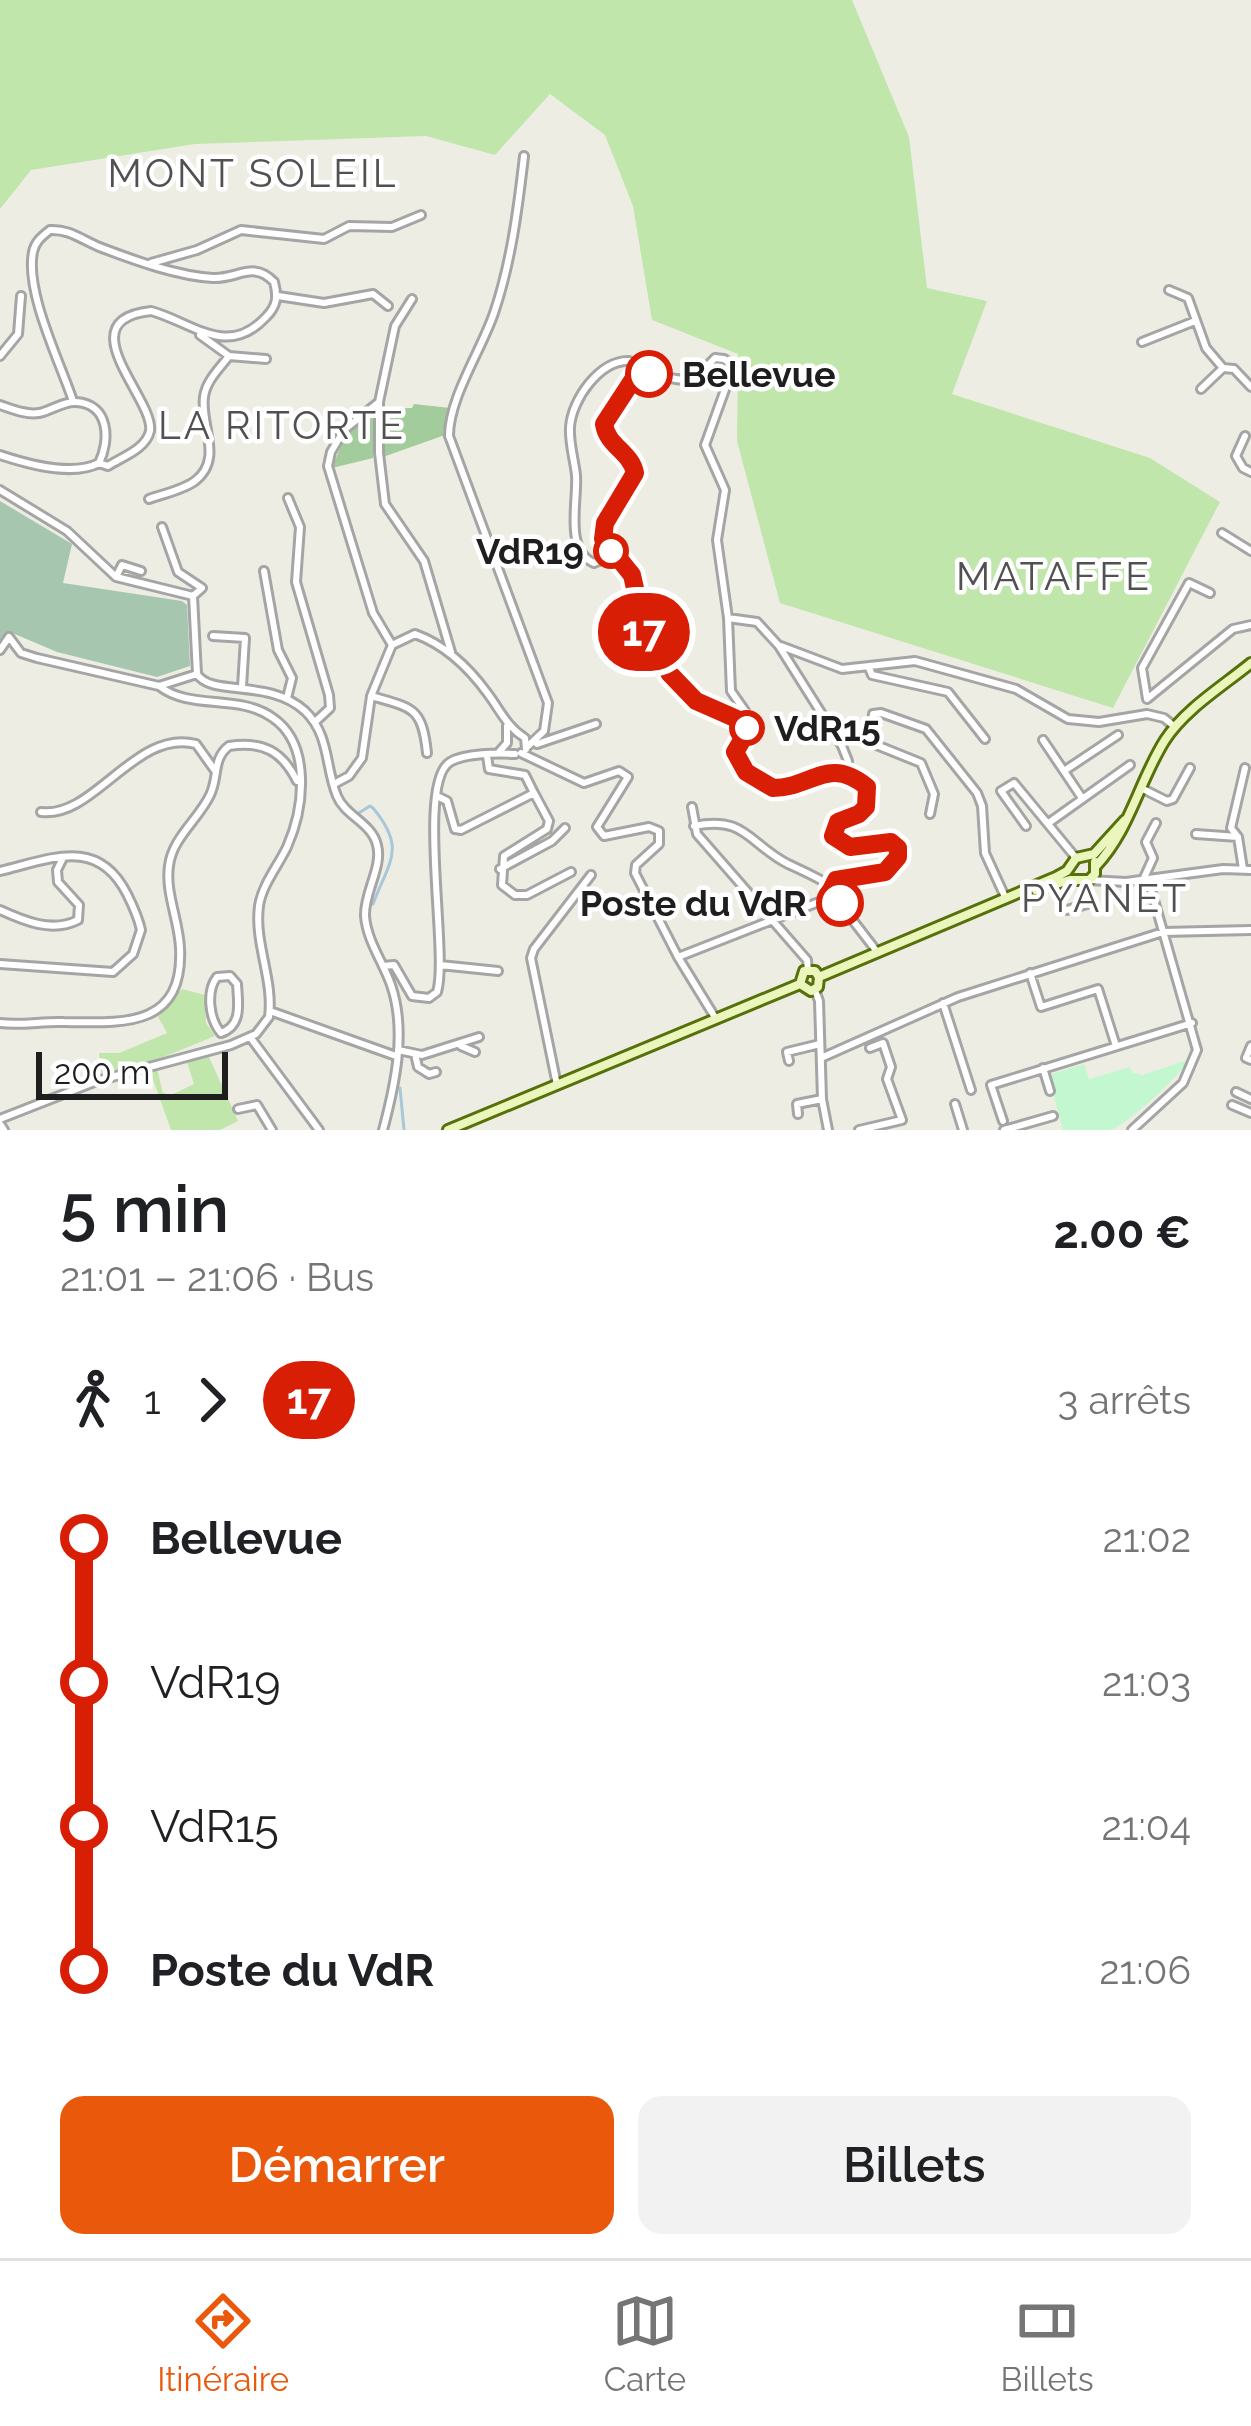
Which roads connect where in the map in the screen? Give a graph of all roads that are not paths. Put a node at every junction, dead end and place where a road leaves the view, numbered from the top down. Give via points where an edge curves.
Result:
1 (524, 157) dead end
2 (421, 215) dead end
3 (151, 263) junction
4 (1169, 290) dead end
5 (21, 296) dead end
6 (278, 296) junction
7 (412, 298) dead end
8 (388, 306) dead end
9 (1196, 320) junction
10 (197, 333) junction
11 (1142, 342) dead end
12 (0, 356) edge
13 (229, 356) junction
14 (266, 359) dead end
15 (1223, 368) junction
16 (640, 374) junction
17 (1251, 387) edge
18 (1201, 389) dead end
19 (74, 401) junction
20 (379, 402) junction
21 (0, 405) edge
22 (1245, 436) dead end
23 (0, 455) edge
24 (99, 463) junction
25 (1251, 472) edge
26 (0, 490) edge
27 (288, 498) dead end
28 (149, 500) dead end
29 (162, 527) dead end
30 (1222, 533) dead end
31 (1251, 551) edge
32 (615, 554) junction
33 (141, 572) dead end
34 (264, 572) dead end
35 (116, 577) junction
36 (1210, 593) dead end
37 (193, 596) junction
38 (728, 618) junction
39 (1251, 625) edge
40 (446, 633) junction
41 (213, 636) dead end
42 (433, 642) junction
43 (392, 645) junction
44 (778, 646) junction
45 (0, 650) edge
46 (452, 656) junction
47 (1251, 663) edge
48 (869, 668) junction
49 (197, 674) junction
50 (159, 686) junction
51 (242, 687) junction
52 (371, 696) junction
53 (287, 698) junction
54 (1147, 700) junction
55 (1147, 714) junction
56 (315, 722) junction
57 (506, 722) junction
58 (744, 722) junction
59 (596, 724) dead end
60 (546, 726) junction
61 (1175, 727) junction
62 (521, 735) junction
63 (1118, 735) dead end
64 (985, 739) dead end
65 (1043, 740) dead end
66 (507, 742) junction
67 (523, 750) junction
68 (428, 753) dead end
69 (498, 753) junction
70 (487, 756) junction
71 (1130, 765) dead end
72 (1245, 768) dead end
73 (1190, 769) dead end
74 (1064, 771) junction
75 (216, 772) junction
76 (845, 775) junction
77 (300, 782) junction
78 (334, 784) junction
79 (1141, 788) junction
80 (534, 793) junction
81 (439, 797) junction
82 (1082, 798) junction
83 (692, 807) dead end
84 (40, 812) dead end
85 (930, 814) dead end
86 (1125, 820) junction
87 (1048, 823) junction
88 (1156, 823) dead end
89 (694, 826) junction
90 (1026, 826) dead end
91 (565, 828) dead end
92 (1196, 834) dead end
93 (1238, 837) junction
94 (1088, 856) junction
95 (63, 858) junction
96 (1074, 863) junction
97 (1096, 868) junction
98 (500, 869) junction
99 (0, 870) edge
100 (1247, 870) edge
101 (571, 872) dead end
102 (591, 875) dead end
103 (1084, 880) junction
104 (1146, 880) junction
105 (1114, 881) junction
106 (831, 886) junction
107 (833, 896) junction
108 (1006, 899) junction
109 (0, 910) edge
110 (1067, 910) dead end
111 (773, 920) junction
112 (1251, 929) edge
113 (1163, 932) junction
114 (878, 953) junction
115 (678, 957) junction
116 (0, 964) edge
117 (440, 965) junction
118 (383, 966) junction
119 (808, 970) junction
120 (498, 971) dead end
121 (1030, 973) junction
122 (230, 976) joint
123 (820, 977) junction
124 (800, 984) junction
125 (815, 990) junction
126 (943, 1003) junction
127 (270, 1011) junction
128 (716, 1019) junction
129 (0, 1023) edge
130 (1192, 1023) junction
131 (250, 1037) junction
132 (479, 1037) dead end
133 (458, 1044) junction
134 (820, 1044) junction
135 (1116, 1046) junction
136 (1251, 1046) edge
137 (870, 1048) dead end
138 (475, 1052) dead end
139 (398, 1054) junction
140 (415, 1054) junction
141 (820, 1058) junction
142 (1251, 1060) edge
143 (789, 1061) dead end
144 (1043, 1069) junction
145 (436, 1072) dead end
146 (557, 1085) junction
147 (971, 1090) dead end
148 (1050, 1091) dead end
149 (1236, 1092) dead end
150 (823, 1099) junction
151 (1251, 1099) edge
152 (955, 1104) dead end
153 (1232, 1106) dead end
154 (238, 1109) dead end
155 (1251, 1113) edge
156 (798, 1114) dead end
157 (1053, 1116) dead end
158 (1, 1125) edge
159 (1004, 1126) edge
160 (272, 1130) edge
161 (319, 1130) edge
162 (383, 1130) edge
163 (448, 1130) edge
164 (828, 1130) edge
165 (859, 1130) edge
166 (963, 1130) edge
167 (1132, 1130) edge

1 - 60 street via 505,278 449,436 548,703
2 - 3 street via 392,227 349,226 324,239 242,230
3 - 6 street via 211,278 257,270
3 - 19 street via 70,231 38,239 37,294
4 - 9 street via 1188,298
5 - 12 street via 18,334
6 - 8 street via 324,302 373,293
6 - 10 street via 248,332
7 - 20 street via 395,326
9 - 11 street
9 - 15 street
10 - 13 street
10 - 24 street via 151,311 119,328 115,352 149,417 149,436 108,466
13 - 14 street
13 - 28 street via 202,402 205,468
15 - 17 street
15 - 18 street
16 - 32 street via 604,426 635,473 603,529
16 - 32 street via 629,361 608,364 570,426 580,552 594,563
16 - 38 street via 681,382 716,358 731,366 705,442 725,490 717,540
19 - 21 street via 38,413
19 - 24 street via 94,409 107,427
20 - 40 street via 385,504 424,561
20 - 43 street via 344,430 328,466 373,613
22 - 25 street via 1236,456
23 - 24 street via 43,466
26 - 35 street via 67,531
27 - 56 street via 300,527 296,582 330,708
29 - 37 street via 178,572 202,588
30 - 31 street
32 - 58 street via 632,575 646,637 670,674 696,701
33 - 35 street via 122,565
34 - 53 street via 278,650 292,677
35 - 37 street
36 - 54 street via 1190,583 1142,668
37 - 49 street
38 - 44 street via 757,622
38 - 58 street via 731,691
39 - 54 street via 1233,629
40 - 42 street
40 - 46 street
41 - 51 street via 245,638
42 - 43 street via 415,634
42 - 46 street
43 - 52 street
44 - 48 street via 842,669
44 - 76 street via 842,746
45 - 50 street via 9,638 21,653
46 - 57 street
47 - 61 main road
48 - 55 street via 915,661 1016,689 1084,722
48 - 64 street via 872,676 948,692
49 - 50 street
49 - 51 street via 212,687
50 - 77 street via 268,714 294,741
51 - 53 street
52 - 68 street via 417,712
52 - 78 street via 362,758
53 - 56 street
54 - 55 street
55 - 61 street
56 - 78 street
57 - 62 street
57 - 66 street
58 - 76 street via 736,755 761,783 780,788 823,772
59 - 67 street
60 - 62 street
60 - 67 street
61 - 79 main road
62 - 66 street
62 - 67 street
63 - 74 street
65 - 74 street
66 - 67 street
66 - 69 street
67 - 69 street
67 - 115 street via 584,783 619,771 628,777 597,827 604,836 659,832 659,844 635,873
69 - 70 street
70 - 80 street via 489,769 525,775
70 - 81 street via 450,762
71 - 82 street
72 - 93 street via 1232,829
73 - 79 street via 1173,799
74 - 82 street
75 - 77 street via 223,750 249,743 279,754
75 - 84 street via 196,745 167,742 76,801
75 - 129 street via 169,865 180,944 174,992 134,1022
76 - 106 street via 866,785 869,800 836,824 834,838 850,847 891,842 898,856 885,872
77 - 127 street via 293,830 259,904
78 - 118 street via 378,846 365,919
79 - 86 main road
80 - 81 street via 461,830
80 - 98 street via 547,829 504,856
81 - 117 street
82 - 87 street
83 - 89 street
85 - 108 street via 934,794 921,763 869,742 873,714 926,729 977,793 985,853
86 - 94 main road
86 - 97 main road
87 - 90 street via 1014,783 1001,791
87 - 96 street
88 - 104 street via 1146,842 1153,858
89 - 106 street via 728,823
89 - 111 street
91 - 98 street
92 - 93 street
93 - 100 street
94 - 96 main road
94 - 97 main road
95 - 99 street
95 - 109 street via 58,882 79,904 78,920 41,924
95 - 116 street via 94,858 116,874 140,923 133,954 107,973
96 - 103 main road
96 - 108 main road
97 - 103 main road
97 - 105 street
98 - 101 street via 514,896
100 - 104 street
102 - 146 street via 531,958
103 - 105 street
103 - 108 main road
103 - 110 street via 1088,904
104 - 105 street
104 - 113 street
106 - 107 street
107 - 111 street
107 - 114 street
108 - 114 main road
111 - 115 street
111 - 119 street
112 - 113 street
113 - 121 street
113 - 130 street
114 - 123 main road
115 - 128 street
117 - 118 street via 437,992 423,998 409,993 394,965
117 - 120 street
118 - 139 street via 394,994
119 - 123 main road
119 - 124 main road
121 - 126 street
121 - 135 street via 1041,1007 1099,989
122 - 122 street via 212,984 211,1017 221,1033 238,1018 238,984
123 - 125 main road
124 - 125 main road
124 - 128 main road
125 - 134 street
126 - 141 street
126 - 147 street
127 - 131 street
127 - 139 street
128 - 146 main road
130 - 135 street
130 - 167 street via 1197,1050 1190,1073
131 - 158 street via 97,1081
131 - 161 street
132 - 133 street
133 - 138 street
133 - 140 street
134 - 141 street
134 - 143 street via 787,1052
135 - 144 street
136 - 142 street
137 - 165 street via 883,1042 902,1120
139 - 140 street
139 - 162 street
140 - 145 street via 418,1067
141 - 150 street
144 - 148 street
144 - 159 street via 991,1085
146 - 163 main road
149 - 151 street
150 - 156 street via 796,1104
150 - 164 street
152 - 166 street
153 - 155 street
154 - 160 street via 257,1105
157 - 159 street

